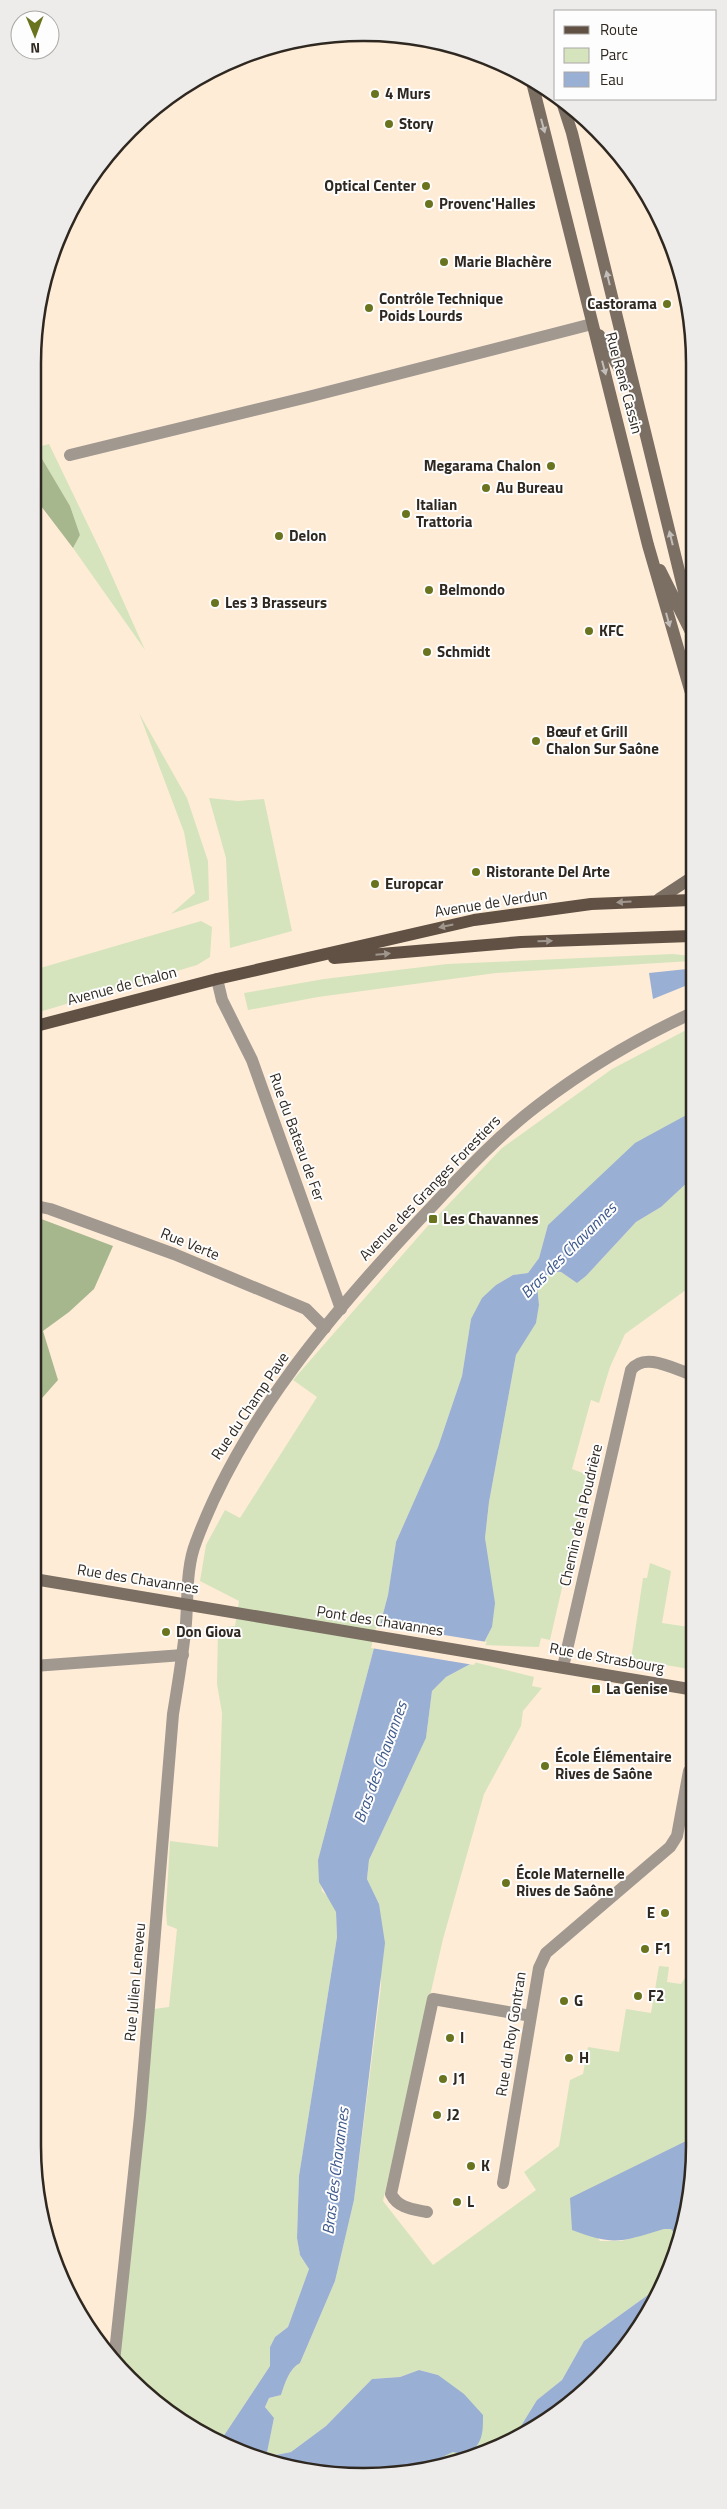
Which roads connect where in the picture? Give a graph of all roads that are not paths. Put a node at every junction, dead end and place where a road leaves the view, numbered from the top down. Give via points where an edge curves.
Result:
1 (534, 90) edge
2 (565, 112) edge
3 (592, 324) junction
4 (636, 394) junction
5 (70, 455) dead end
6 (648, 546) junction
7 (686, 599) edge
8 (686, 622) edge
9 (686, 677) edge
10 (686, 881) edge
11 (659, 899) junction
12 (686, 900) edge
13 (686, 936) edge
14 (299, 961) junction
15 (217, 979) junction
16 (686, 1016) edge
17 (41, 1025) edge
18 (41, 1207) edge
19 (350, 1296) joint
20 (340, 1310) junction
21 (325, 1328) junction
22 (686, 1373) edge
23 (41, 1580) edge
24 (186, 1604) junction
25 (237, 1613) joint
26 (183, 1655) junction
27 (519, 1660) joint
28 (41, 1665) edge
29 (563, 1667) junction
30 (686, 1688) edge
31 (686, 1787) edge
32 (531, 2016) junction
33 (503, 2182) dead end
34 (426, 2212) dead end
35 (115, 2351) edge

1 -> 3 main road, Rue René Cassin
4 -> 2 main road, Rue René Cassin
3 - 4 main road
3 - 5 street
3 -> 6 main road, Rue René Cassin
7 -> 4 main road, Rue René Cassin
6 - 8 main road
6 -> 9 main road, Rue René Cassin
10 - 11 main road
11 - 12 main road, Avenue de Verdun
11 -> 14 main road, Avenue de Verdun via 591,904 474,920
14 -> 13 main road, Avenue de Verdun via 521,942
14 - 15 main road, Avenue de Verdun
15 - 17 main road, Avenue de Chalon
15 - 20 street, Rue du Bateau de Fer via 222,1000 252,1060
16 - 19 street, Avenue des Granges Forestiers via 610,1056 537,1106 496,1140
18 - 21 street, Rue Verte via 174,1254 306,1309
19 - 20 street, Rue du Champ Pave
20 - 21 street, Rue du Champ Pave
21 - 24 street, Rue du Champ Pave via 229,1464 195,1544
22 - 29 street, Chemin de la Poudrière via 645,1360 636,1363 631,1370
23 - 24 main road, Rue des Chavannes
24 - 25 main road, Rue des Chavannes
24 - 26 street, Rue Julien Leneveu
25 - 27 main road, Pont des Chavannes
26 - 28 street
26 - 35 street, Rue Julien Leneveu via 173,1714 140,2116
27 - 29 main road, Rue de Strasbourg
29 - 30 main road, Rue de Strasbourg
31 - 32 street, Rue du Roy Gontran via 677,1836 670,1847 546,1953 538,1968
32 - 33 street, Rue du Roy Gontran
32 - 34 street via 433,1999 391,2194 395,2202 406,2208

